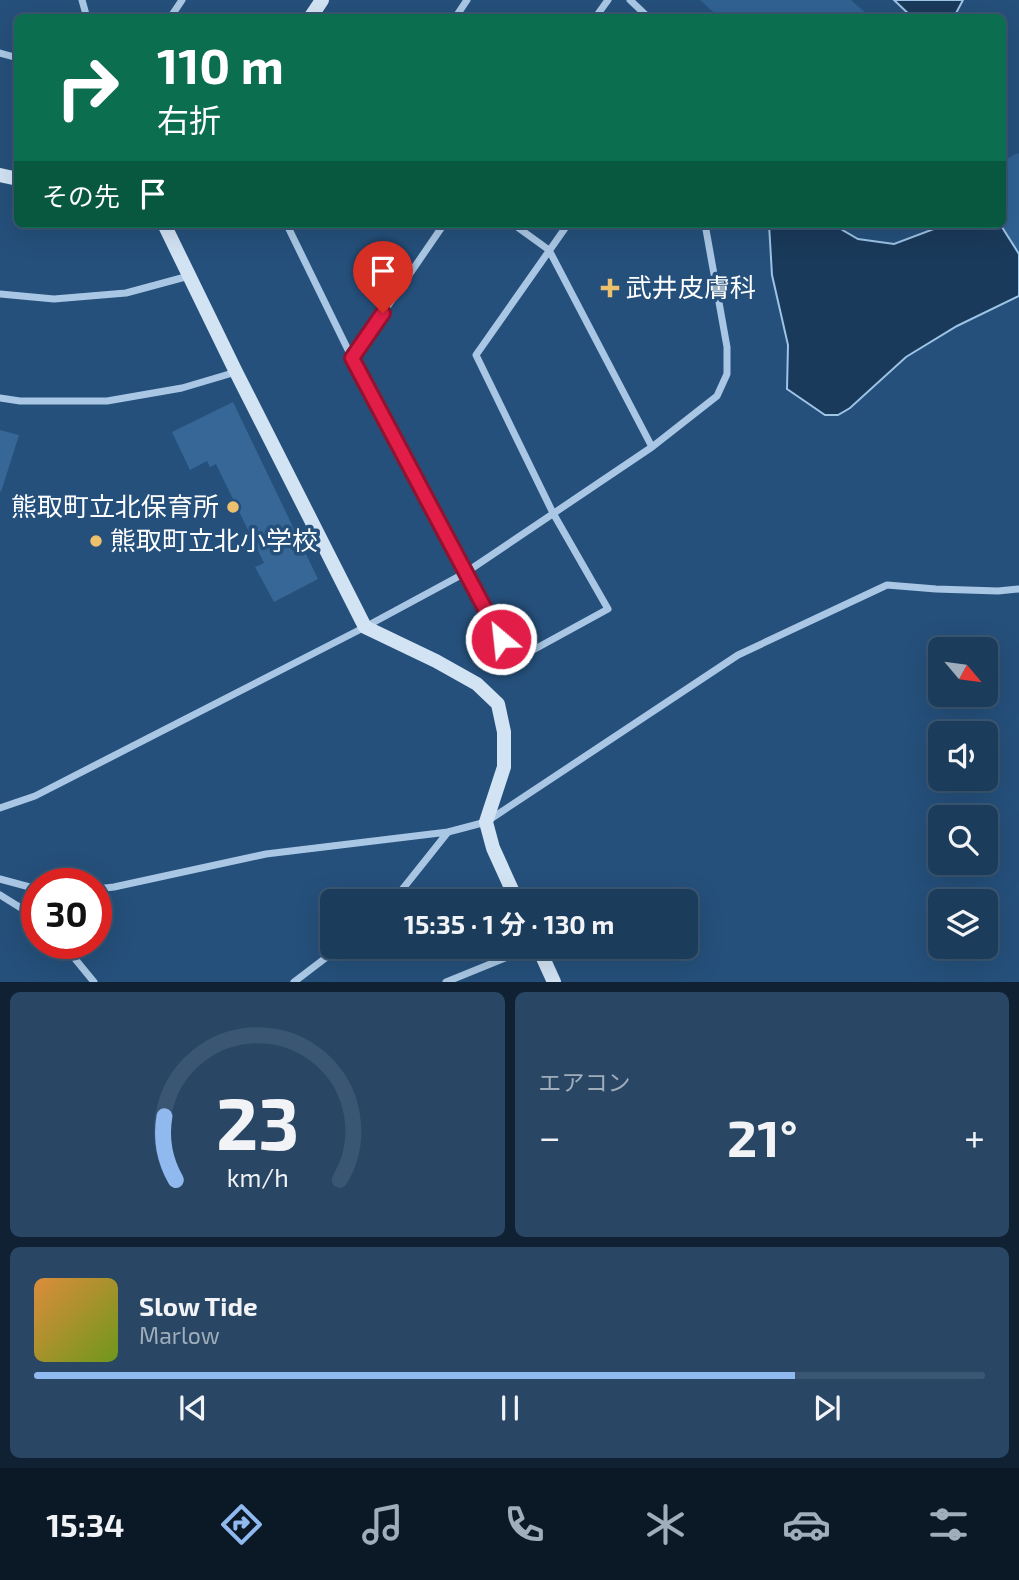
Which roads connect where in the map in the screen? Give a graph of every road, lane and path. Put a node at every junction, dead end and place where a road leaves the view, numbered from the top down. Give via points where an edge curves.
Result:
1 (630, 0) edge
2 (645, 14) edge
3 (166, 228) edge
4 (288, 228) edge
5 (441, 228) edge
6 (519, 228) edge
7 (565, 228) edge
8 (706, 228) edge
9 (549, 250) junction
10 (190, 275) junction
11 (0, 294) edge
12 (352, 358) junction
13 (236, 372) junction
14 (0, 398) edge
15 (652, 447) junction
16 (553, 513) junction
17 (465, 573) junction
18 (1019, 589) edge
19 (365, 627) junction
20 (0, 808) edge
21 (486, 822) junction
22 (448, 832) junction
23 (0, 879) edge
24 (21, 885) edge
25 (112, 887) edge
26 (403, 889) edge
27 (512, 889) edge
28 (0, 895) edge
29 (21, 908) edge
30 (75, 959) edge
31 (325, 959) edge
32 (503, 959) edge
33 (543, 959) edge
34 (94, 982) edge
35 (295, 982) edge
36 (446, 982) edge
37 (554, 982) edge

1 - 2 street
3 - 10 street
4 - 12 street
5 - 12 street
6 - 9 street
7 - 9 street
8 - 15 street via 727,347 727,374 717,397
9 - 15 street
9 - 16 street via 476,355
10 - 11 street via 127,293 54,299
10 - 13 street
12 - 17 street
13 - 14 street via 181,388 107,401
13 - 19 street
15 - 16 street
16 - 17 street
16 - 17 street via 608,609 513,662
17 - 19 street
18 - 21 street via 887,585 738,655
19 - 20 street via 35,796
19 - 21 street via 477,684 498,704 504,767
21 - 22 street
21 - 27 street
22 - 25 street via 266,854
22 - 26 street
23 - 24 street
28 - 29 street
30 - 34 street
31 - 35 street
32 - 36 street
33 - 37 street

